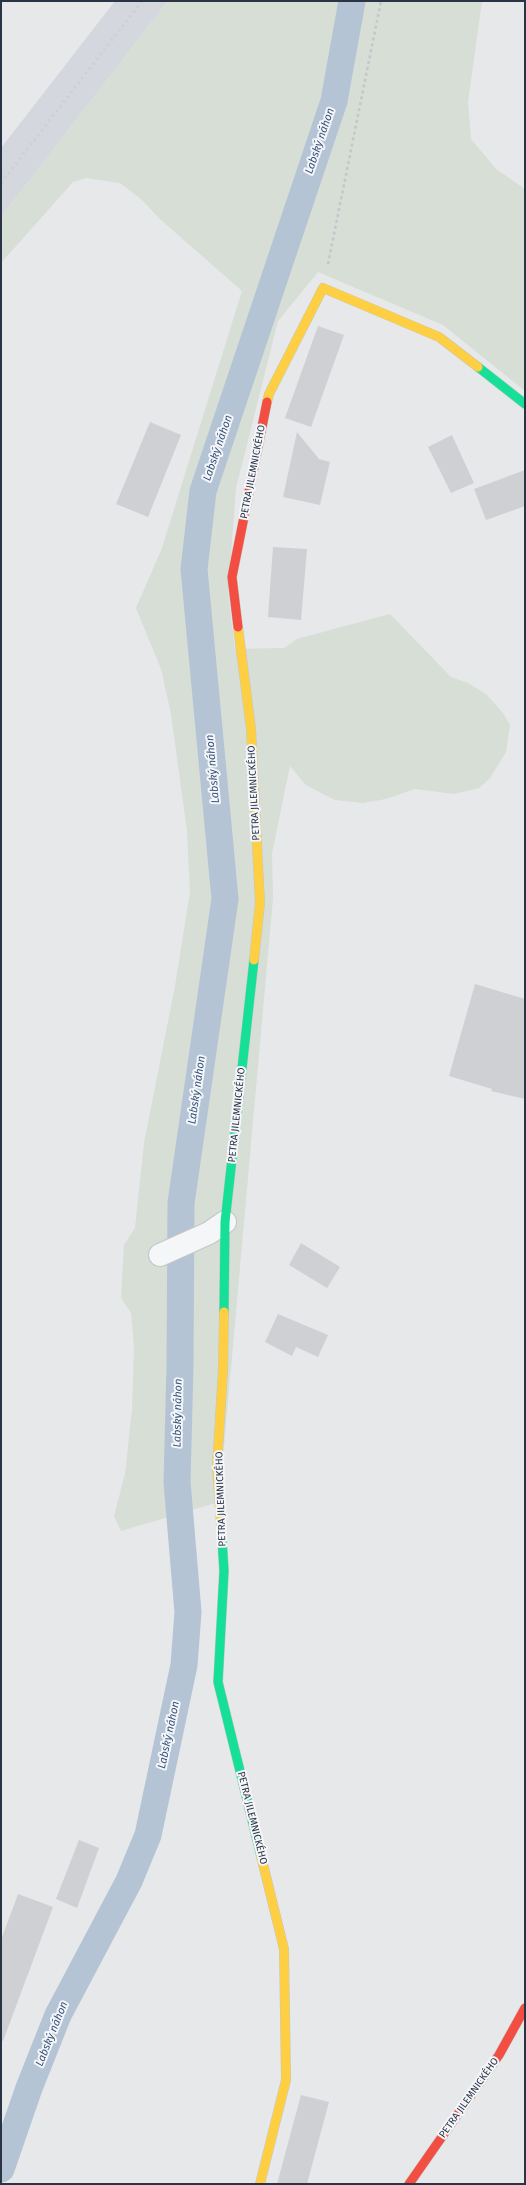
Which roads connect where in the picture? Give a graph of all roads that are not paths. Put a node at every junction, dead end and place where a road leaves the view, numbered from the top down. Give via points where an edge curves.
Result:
1 (525, 404) edge
2 (217, 1227) junction
3 (160, 1255) dead end
4 (525, 2008) edge
5 (260, 2184) edge
6 (408, 2184) edge

1 - 2 street, PETRA JILEMNICKÉHO via 439,337 323,288 269,394 232,577 251,729 260,902
2 - 3 street
2 - 5 street, PETRA JILEMNICKÉHO via 223,1370 218,1466 224,1571 218,1682 284,1949 286,2080
4 - 6 street, PETRA JILEMNICKÉHO via 499,2055

